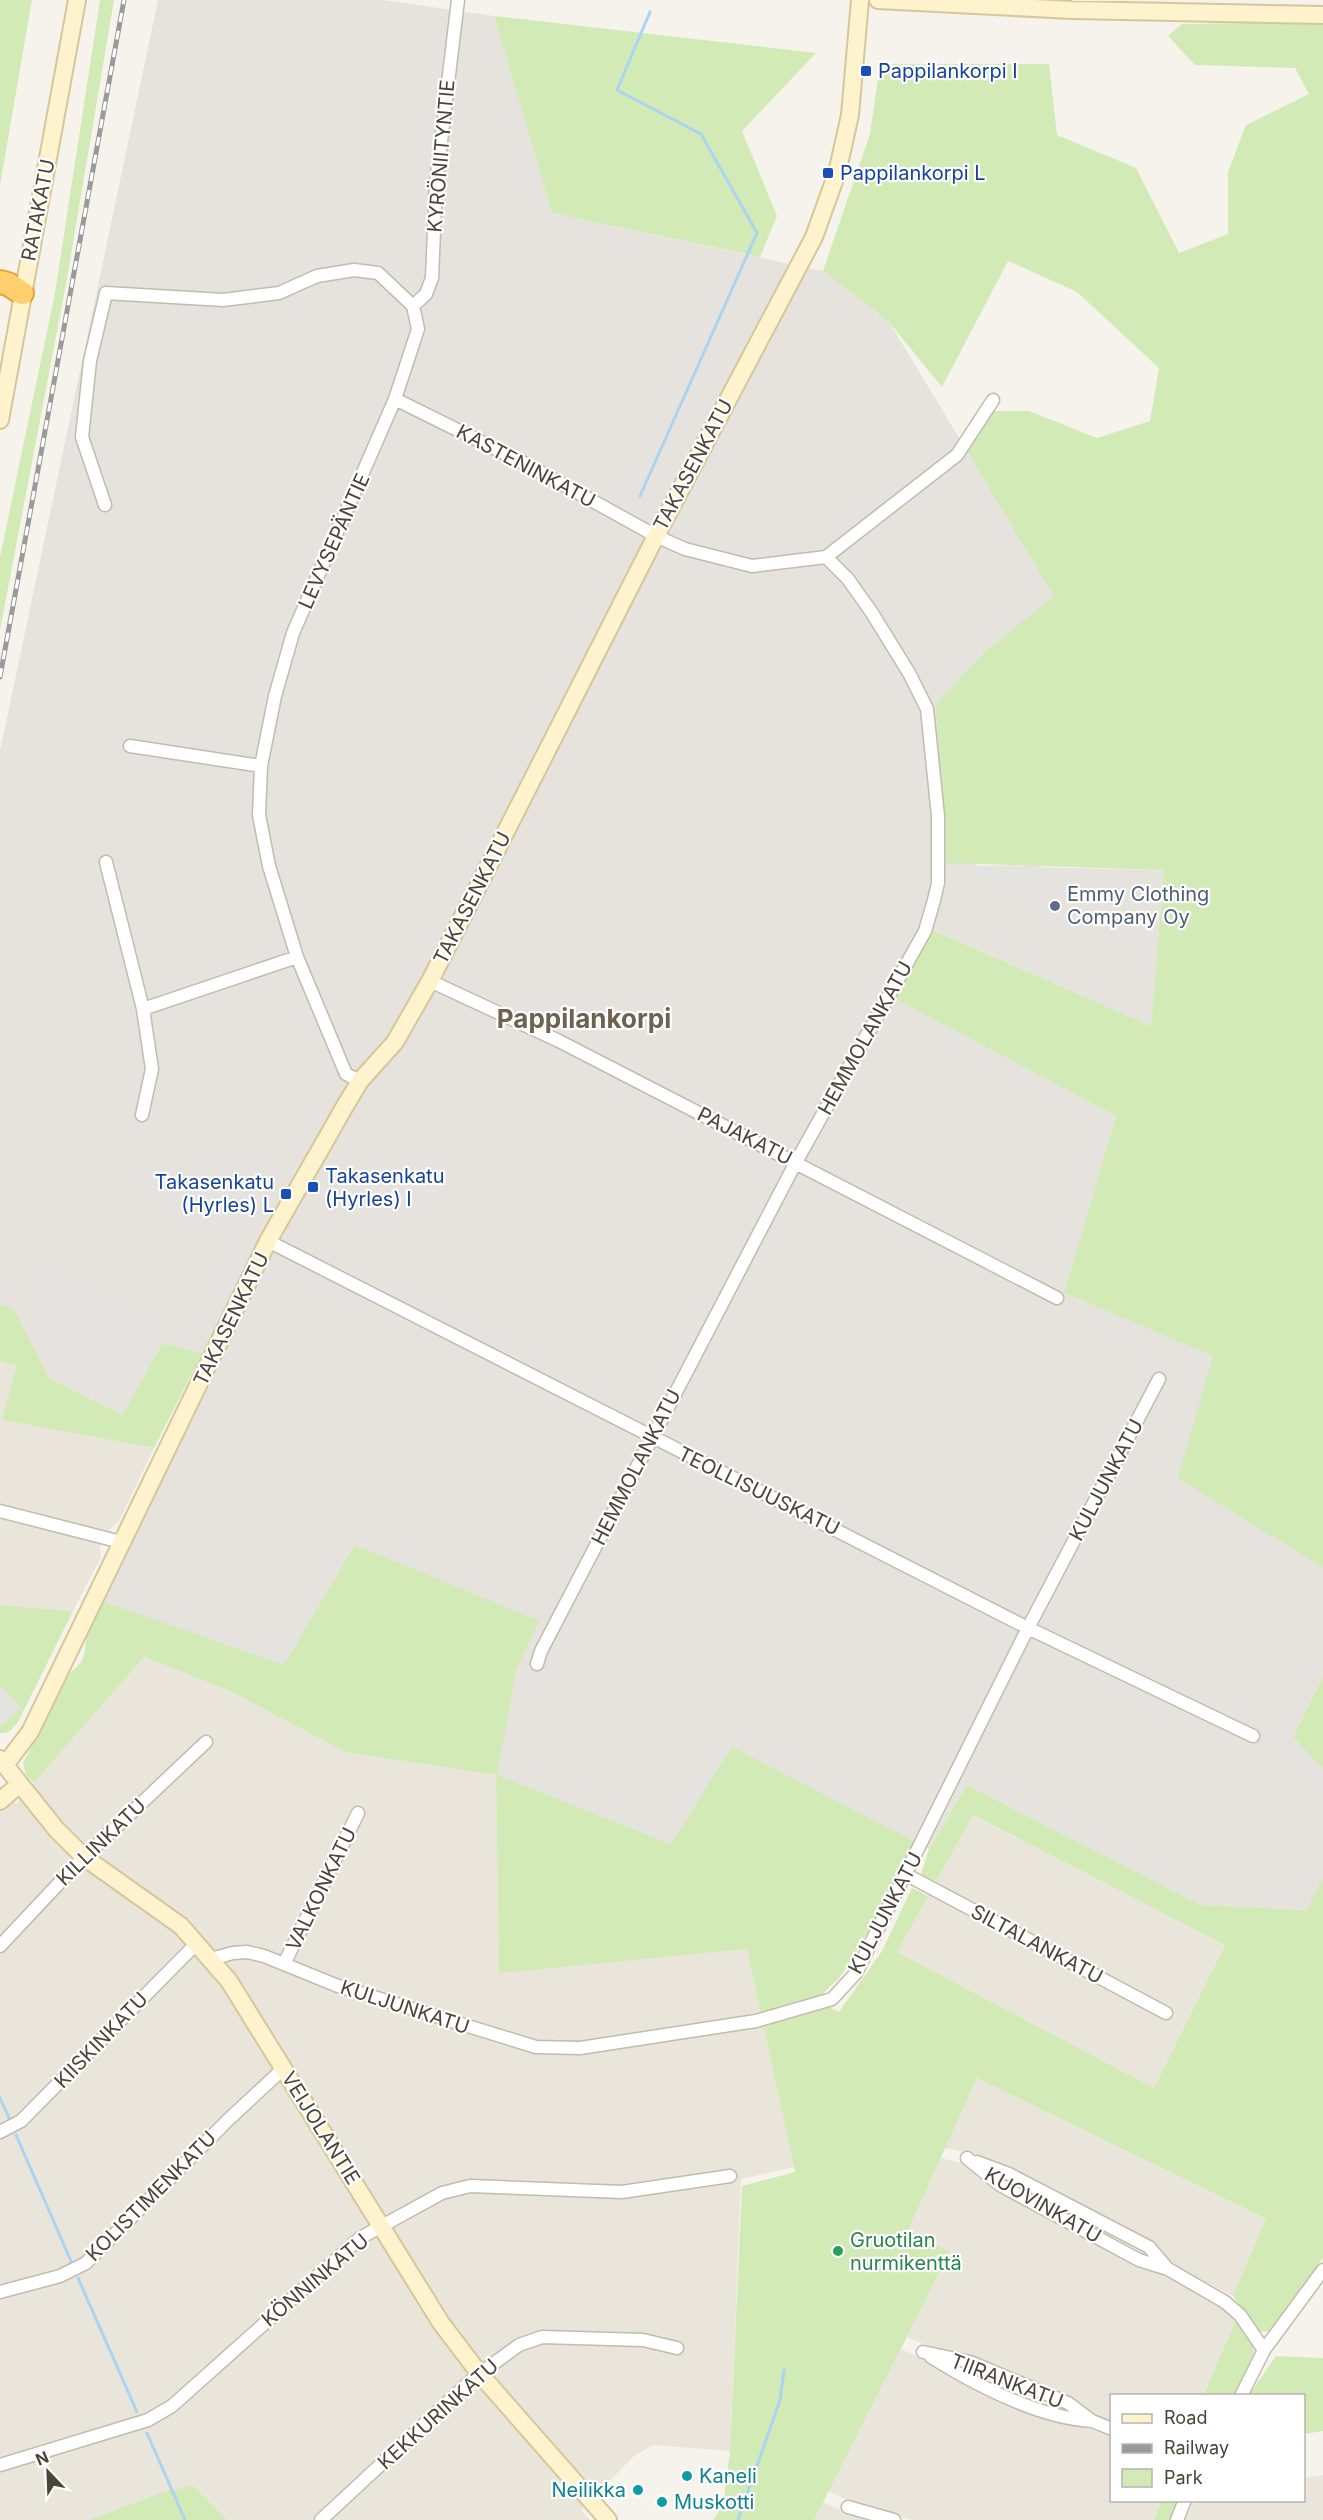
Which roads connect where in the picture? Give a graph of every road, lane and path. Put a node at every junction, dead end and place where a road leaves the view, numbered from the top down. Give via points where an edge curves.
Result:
1 (77, 0) edge
2 (458, 0) edge
3 (860, 0) edge
4 (878, 0) edge
5 (1323, 15) edge
6 (0, 282) edge
7 (11, 295) edge
8 (413, 306) junction
9 (395, 399) junction
10 (993, 400) dead end
11 (0, 420) edge
12 (105, 505) dead end
13 (656, 536) junction
14 (826, 557) junction
15 (130, 747) dead end
16 (261, 766) junction
17 (106, 862) dead end
18 (297, 957) junction
19 (430, 981) junction
20 (143, 1009) junction
21 (360, 1082) junction
22 (142, 1115) dead end
23 (796, 1162) junction
24 (268, 1241) junction
25 (1057, 1298) dead end
26 (1159, 1379) dead end
27 (651, 1437) junction
28 (0, 1510) edge
29 (121, 1542) junction
30 (1028, 1628) junction
31 (537, 1664) dead end
32 (1253, 1736) dead end
33 (206, 1742) dead end
34 (2, 1762) edge
35 (20, 1784) junction
36 (0, 1801) edge
37 (358, 1813) dead end
38 (84, 1857) junction
39 (907, 1875) junction
40 (198, 1943) junction
41 (0, 1946) edge
42 (211, 1959) junction
43 (284, 1964) junction
44 (1166, 2013) dead end
45 (284, 2068) junction
46 (0, 2132) edge
47 (730, 2176) dead end
48 (382, 2227) junction
49 (1168, 2269) junction
50 (1323, 2270) edge
51 (0, 2292) edge
52 (677, 2348) dead end
53 (1264, 2350) junction
54 (480, 2373) junction
55 (1242, 2394) edge
56 (1092, 2421) junction
57 (1110, 2428) edge
58 (0, 2465) edge
59 (1184, 2502) edge
60 (321, 2520) edge
61 (608, 2520) edge
62 (874, 2520) edge
63 (894, 2520) edge
64 (1177, 2520) edge

1 - 7 street, RATAKATU
2 - 8 street, KYRÖNIITYNTIE via 436,183 432,278 426,294
3 - 13 street, TAKASENKATU via 850,114 837,173 814,237
4 - 5 street
6 - 7 highway via 8,284
7 - 11 street, RATAKATU
8 - 9 street, LEVYSEPÄNTIE via 418,329
8 - 12 street via 378,273 354,270 317,276 279,293 223,300 106,293 90,361 82,437
9 - 13 street, KASTENINKATU via 526,464
9 - 16 street, LEVYSEPÄNTIE via 293,633
10 - 14 street via 957,455
13 - 14 street via 712,558 752,566
13 - 19 street, TAKASENKATU
14 - 23 street, HEMMOLANKATU via 848,579 872,614 927,709 938,816 938,883 925,931
15 - 16 street
16 - 18 street, LEVYSEPÄNTIE via 259,815 269,866
17 - 20 street
18 - 20 street
18 - 21 street, LEVYSEPÄNTIE via 346,1074
19 - 21 street, TAKASENKATU via 395,1042
19 - 23 street, PAJAKATU via 559,1041
20 - 22 street via 152,1069
21 - 24 street, TAKASENKATU
23 - 25 street, PAJAKATU
23 - 27 street, HEMMOLANKATU
24 - 27 street, TEOLLISUUSKATU
24 - 29 street, TAKASENKATU
26 - 30 street, KULJUNKATU
27 - 30 street, TEOLLISUUSKATU
27 - 31 street, HEMMOLANKATU
28 - 29 street
29 - 34 street, TAKASENKATU via 30,1732
30 - 32 street, TEOLLISUUSKATU
30 - 39 street, KULJUNKATU
33 - 38 street, KILLINKATU
34 - 35 street, VEIJOLANTIE
35 - 36 street
35 - 38 street, VEIJOLANTIE
37 - 43 street, VALKONKATU
38 - 40 street, VEIJOLANTIE via 181,1926
38 - 41 street, KILLINKATU
39 - 43 street, KULJUNKATU via 856,1973 832,1999 756,2021 580,2048 527,2045 338,1986
39 - 44 street, SILTALANKATU
40 - 42 street, VEIJOLANTIE
40 - 46 street, KIISKINKATU via 21,2121
42 - 43 street, KULJUNKATU via 247,1952
42 - 45 street, VEIJOLANTIE
45 - 48 street, VEIJOLANTIE
45 - 51 street, KOLISTIMENKATU via 86,2263 60,2276
47 - 48 street, KÖNNINKATU via 622,2192 457,2187
48 - 54 street, VEIJOLANTIE via 430,2306
48 - 58 street, KÖNNINKATU via 360,2238 172,2406 148,2420
49 - 49 street, KUOVINKATU via 1149,2247 1009,2174 967,2158 1000,2185 1139,2260
49 - 53 street, KUOVINKATU via 1225,2302 1240,2315
50 - 53 street
52 - 54 street, KEKKURINKATU via 642,2340 542,2337 519,2344
53 - 55 street
54 - 60 street, KEKKURINKATU
54 - 61 street, VEIJOLANTIE
56 - 56 street, TIIRANKATU via 1068,2403 970,2362 923,2352 967,2380 1064,2419
56 - 57 street, TIIRANKATU
59 - 64 street
62 - 63 street via 848,2506

